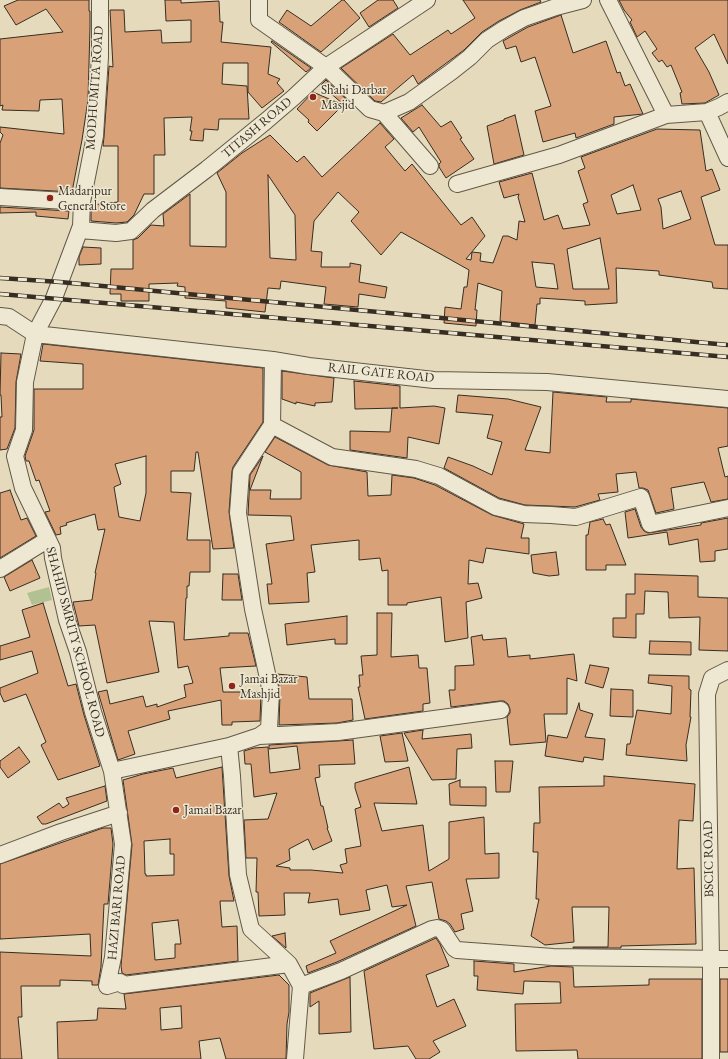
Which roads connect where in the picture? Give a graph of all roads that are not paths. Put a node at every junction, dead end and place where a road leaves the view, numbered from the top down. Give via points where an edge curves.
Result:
1 (100, 0) edge
2 (259, 0) edge
3 (427, 0) edge
4 (583, 0) edge
5 (608, 0) edge
6 (326, 67) junction
7 (728, 102) edge
8 (707, 112) junction
9 (384, 113) junction
10 (666, 115) junction
11 (728, 158) edge
12 (430, 166) dead end
13 (457, 184) dead end
14 (0, 197) edge
15 (82, 202) junction
16 (80, 230) junction
17 (0, 316) edge
18 (35, 334) junction
19 (273, 360) junction
20 (728, 398) edge
21 (272, 425) junction
22 (728, 508) edge
23 (47, 540) junction
24 (0, 569) edge
25 (728, 670) edge
26 (501, 710) dead end
27 (259, 736) junction
28 (229, 746) junction
29 (112, 771) junction
30 (119, 813) junction
31 (0, 855) edge
32 (711, 959) junction
33 (728, 959) edge
34 (289, 964) junction
35 (301, 986) junction
36 (295, 1059) edge
37 (711, 1059) edge

1 - 15 street, MODHUMITA ROAD via 100,57 95,136
2 - 6 street via 259,20
3 - 6 street, TITASH ROAD
4 - 9 street via 524,18 504,29 409,102
5 - 10 street
6 - 9 street via 370,109
6 - 16 street, TITASH ROAD via 266,121 153,210 131,231 116,233
7 - 8 street
8 - 10 street
8 - 11 street
9 - 12 street
10 - 13 street via 559,156
14 - 15 street
15 - 16 street, MODHUMITA ROAD
16 - 18 street, MODHUMITA ROAD via 54,298
17 - 18 street via 9,317
18 - 19 street, RAIL GATE ROAD
18 - 23 street, SHAHID SMRITY SCHOOL ROAD via 25,382 24,430 15,456 23,488
19 - 20 street, RAIL GATE ROAD via 434,380 547,382
19 - 21 street
21 - 22 street via 332,457 439,476 496,507 524,514 576,517 641,497 650,524
21 - 27 street via 241,472 238,513 253,609 271,692 269,729
23 - 24 street, SHAHID SMRITY SCHOOL ROAD
23 - 29 street, SHAHID SMRITY SCHOOL ROAD via 52,548 67,620
25 - 32 street, BSCIC ROAD via 712,678 707,694
26 - 27 street via 338,732
27 - 28 street
28 - 29 street
28 - 34 street via 238,875 251,929
29 - 30 street, HAZI BARI ROAD
30 - 31 street
30 - 34 street, HAZI BARI ROAD via 123,844 113,957 107,986 120,982 123,985
32 - 33 street
32 - 35 street via 553,957 457,950 442,930 437,928
32 - 37 street, BSCIC ROAD
34 - 35 street
35 - 36 street

